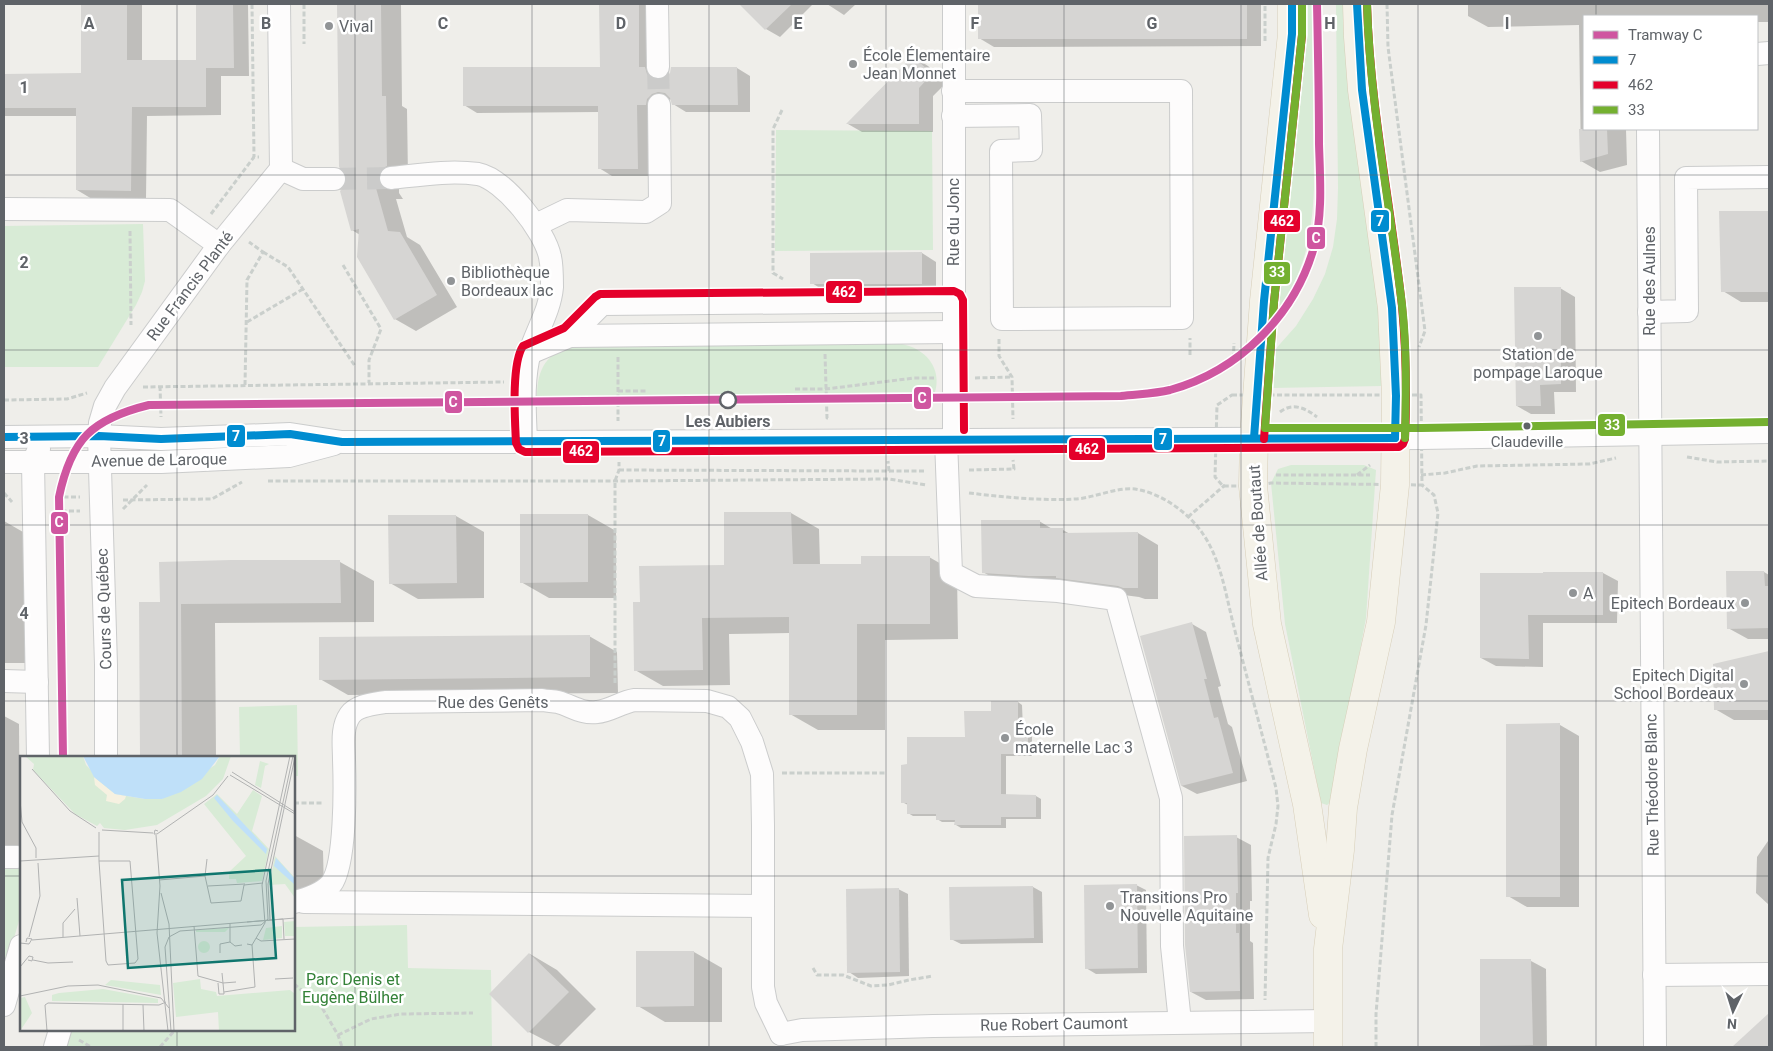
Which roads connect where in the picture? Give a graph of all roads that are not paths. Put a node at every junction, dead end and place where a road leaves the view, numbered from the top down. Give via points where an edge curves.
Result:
1 (279, 4) edge
2 (657, 4) edge
3 (954, 4) edge
4 (1292, 4) edge
5 (1357, 4) edge
6 (658, 67) tunnel mouth
7 (953, 91) junction
8 (659, 105) tunnel mouth
9 (953, 116) junction
10 (1648, 130) edge
11 (281, 169) junction
12 (1769, 177) edge
13 (391, 178) tunnel mouth
14 (334, 180) tunnel mouth
15 (4, 209) edge
16 (536, 225) junction
17 (225, 237) junction
18 (953, 301) junction
19 (1649, 312) junction
20 (953, 332) junction
21 (570, 336) junction
22 (530, 353) junction
23 (1769, 432) edge
24 (99, 436) junction
25 (4, 437) edge
26 (56, 438) junction
27 (1254, 438) junction
28 (1395, 438) junction
29 (950, 440) junction
30 (342, 442) junction
31 (526, 442) junction
32 (1650, 444) junction
33 (99, 461) junction
34 (4, 462) edge
35 (33, 462) junction
36 (4, 681) edge
37 (37, 682) junction
38 (38, 756) edge
39 (106, 756) edge
40 (295, 902) edge
41 (295, 902) edge
42 (763, 906) junction
43 (20, 949) edge
44 (1328, 949) junction
45 (1769, 974) edge
46 (1654, 975) junction
47 (4, 1005) edge
48 (1328, 1021) junction
49 (1180, 1022) junction
50 (60, 1031) edge
51 (776, 1041) edge
52 (55, 1047) edge
53 (1328, 1047) edge
54 (1655, 1047) edge

1 - 11 street
2 - 6 street
3 - 7 street, Rue du Jonc
4 - 27 main road, Allée de Boutaut via 1292,34 1264,301
5 - 28 main road, Allée de Boutaut via 1362,90 1392,308
7 - 9 street, Rue du Jonc
7 - 9 street via 1180,90 1182,318 1002,319 1001,150 1031,150 1030,115
8 - 16 street via 660,203 646,212 567,210
9 - 18 street, Rue du Jonc
10 - 19 street, Rue des Aulnes
11 - 14 street via 304,179
11 - 17 street, Rue Francis Planté
12 - 19 street via 1686,178 1687,311
13 - 16 street via 449,172 480,175 503,187
15 - 17 street via 170,210
16 - 22 street via 550,256 552,287
17 - 24 street, Rue Francis Planté via 115,388 105,406
18 - 20 street, Rue du Jonc
18 - 21 street via 602,304
19 - 32 street, Rue des Aulnes
20 - 21 street
20 - 29 street, Rue du Jonc
21 - 22 street
22 - 31 street via 525,381
23 - 32 street, Avenue de Laroque
24 - 26 street, Avenue de Laroque
24 - 30 street, Avenue de Laroque via 161,439 290,434
24 - 33 street, Rue Francis Planté
25 - 26 street, Avenue de Laroque
26 - 35 street via 39,449
27 - 28 street, Avenue de Laroque
27 - 29 street, Avenue de Laroque
27 - 44 main road, Allée de Boutaut via 1253,486 1267,624 1307,804
28 - 32 street, Avenue de Laroque
28 - 44 main road, Allée de Boutaut via 1394,494 1381,622 1343,808
29 - 31 street, Avenue de Laroque
29 - 49 street, Rue du Jonc via 951,573 976,586 1116,599 1171,798 1172,946
30 - 31 street, Avenue de Laroque
30 - 33 street, Avenue de Laroque via 289,456 161,462
32 - 46 street, Rue Théodore Blanc
33 - 35 street, Avenue de Laroque
33 - 39 street, Cours de Québec
34 - 35 street, Avenue de Laroque
35 - 37 street
36 - 37 street
37 - 38 street
40 - 42 street, Rue des Genêts via 320,893 332,883 338,869 345,809 344,726 351,713 385,702 542,700 585,712 607,711 624,702 639,700 707,701 728,707 740,718 761,773
41 - 42 street, Rue des Genêts
42 - 51 street, Rue des Genêts via 762,987
43 - 47 street
44 - 48 main road, Allée de Boutaut
45 - 46 street
46 - 54 street, Rue Théodore Blanc
48 - 49 street, Rue Robert Caumont
48 - 53 main road, Allée de Boutaut
49 - 51 street, Rue Robert Caumont via 802,1030
50 - 52 street

